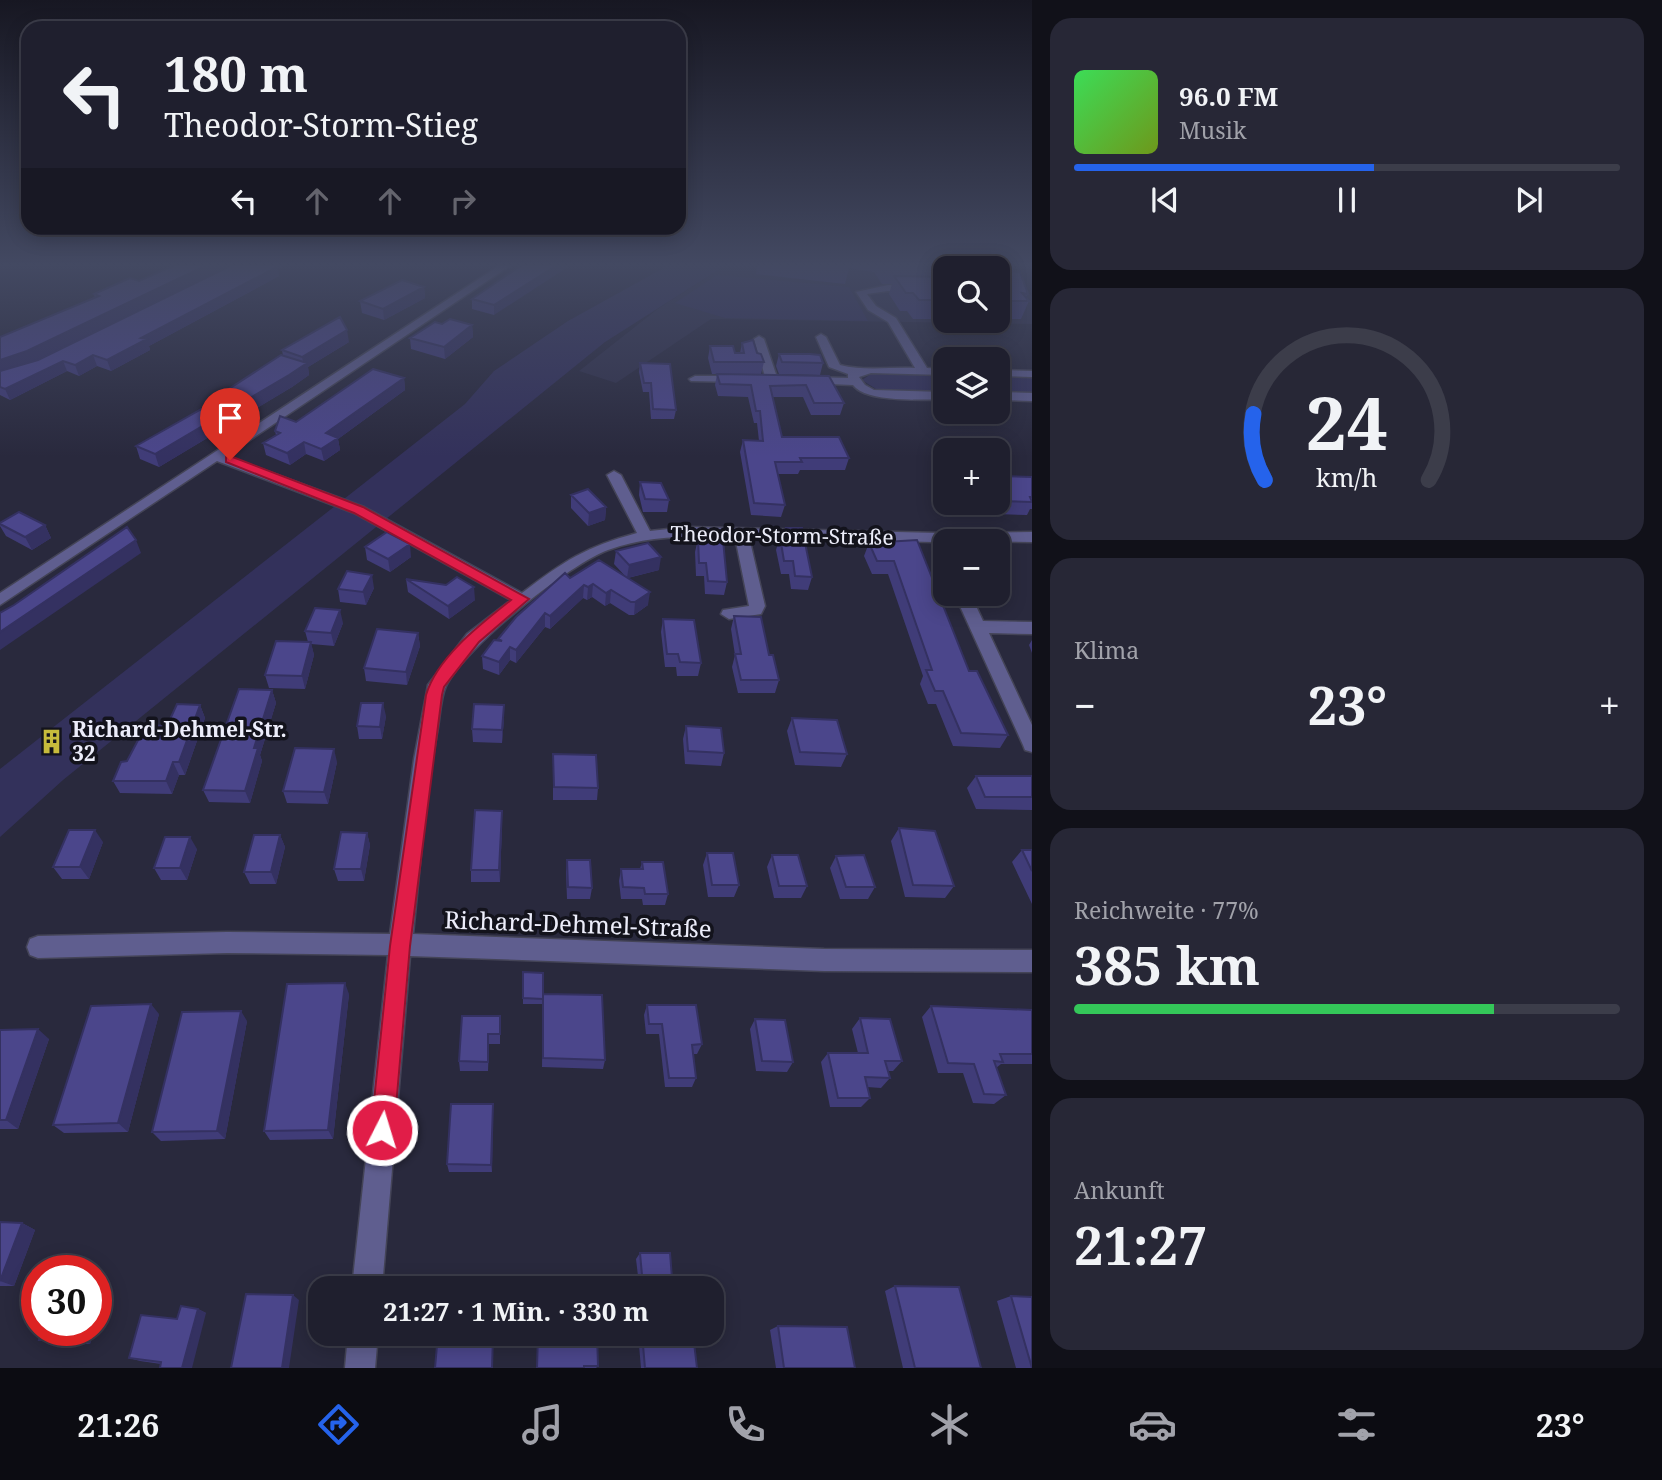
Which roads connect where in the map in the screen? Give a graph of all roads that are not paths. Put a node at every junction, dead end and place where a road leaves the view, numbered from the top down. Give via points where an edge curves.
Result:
1 (409, 329) edge
2 (897, 329) edge
3 (821, 337) dead end
4 (759, 340) dead end
5 (923, 372) junction
6 (933, 372) edge
7 (1010, 373) edge
8 (1032, 374) edge
9 (855, 377) junction
10 (695, 379) dead end
11 (760, 380) junction
12 (786, 380) edge
13 (800, 381) edge
14 (933, 396) edge
15 (1010, 396) edge
16 (1032, 397) edge
17 (215, 456) junction
18 (614, 475) dead end
19 (741, 533) junction
20 (646, 536) junction
21 (1010, 537) edge
22 (1032, 537) edge
23 (933, 538) edge
24 (521, 599) junction
25 (0, 600) edge
26 (967, 606) edge
27 (729, 614) dead end
28 (976, 627) junction
29 (1032, 628) edge
30 (1032, 744) edge
31 (400, 946) junction
32 (38, 947) dead end
33 (1032, 961) edge
34 (368, 1276) edge
35 (362, 1346) edge
36 (360, 1368) edge

1 - 17 street
2 - 5 street
3 - 9 street via 835,367
4 - 11 street
5 - 6 street
5 - 9 street via 870,370
7 - 8 street
9 - 13 street
9 - 14 street via 872,393
10 - 11 street
11 - 12 street
15 - 16 street
17 - 24 street via 359,510
17 - 25 street
18 - 20 street
19 - 20 street, Theodor-Storm-Straße via 687,531
19 - 23 street, Theodor-Storm-Straße
19 - 27 street via 757,606
20 - 24 street, Theodor-Storm-Straße via 602,547
21 - 22 street, Theodor-Storm-Straße
24 - 31 street, Theodor-Storm-Straße via 473,638 437,685
26 - 28 street
28 - 29 street
28 - 30 street
31 - 32 street, Richard-Dehmel-Straße via 134,942
31 - 33 street, Richard-Dehmel-Straße via 797,959
31 - 34 street, Theodor-Storm-Straße
35 - 36 street

